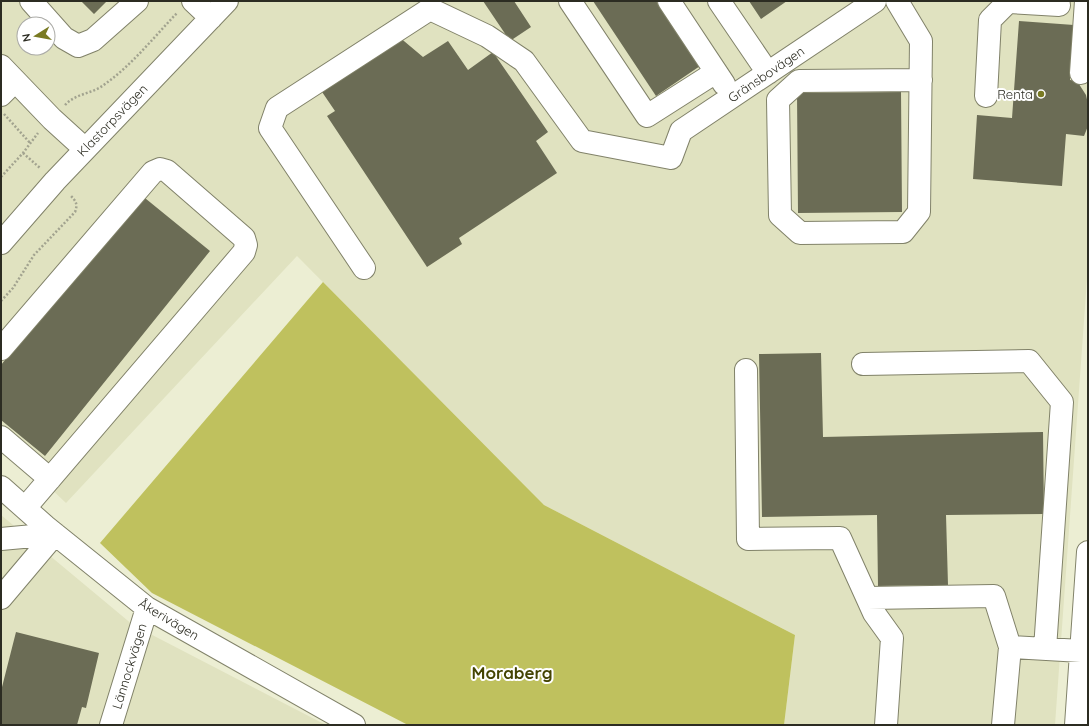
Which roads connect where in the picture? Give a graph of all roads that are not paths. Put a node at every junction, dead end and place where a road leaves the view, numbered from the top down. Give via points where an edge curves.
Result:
1 (31, 1) edge
2 (137, 1) edge
3 (227, 1) edge
4 (570, 1) edge
5 (669, 1) edge
6 (719, 1) edge
7 (872, 1) edge
8 (897, 1) edge
9 (1009, 1) edge
10 (1086, 1) edge
11 (433, 5) edge
12 (1059, 5) dead end
13 (186, 6) edge
14 (211, 18) junction
15 (716, 72) junction
16 (768, 73) junction
17 (1081, 73) dead end
18 (6, 80) edge
19 (921, 80) junction
20 (733, 96) junction
21 (986, 96) dead end
22 (85, 149) junction
23 (1, 243) edge
24 (364, 268) dead end
25 (1, 349) edge
26 (863, 364) dead end
27 (746, 370) dead end
28 (1, 437) edge
29 (50, 479) junction
30 (1, 487) edge
31 (25, 508) junction
32 (55, 534) junction
33 (1, 539) edge
34 (1088, 552) edge
35 (1, 598) edge
36 (868, 598) junction
37 (147, 608) junction
38 (1010, 648) junction
39 (1045, 649) junction
40 (1081, 651) junction
41 (111, 725) edge
42 (354, 725) edge
43 (886, 725) edge
44 (1003, 725) edge
45 (1076, 725) edge

1 - 2 street via 64,38 78,46 93,40
3 - 14 street, Klastorpsvägen
4 - 15 street via 648,116
5 - 15 street
6 - 16 street
7 - 16 street, Gränsbovägen
8 - 19 street via 921,41
9 - 12 street
9 - 21 street via 990,20
10 - 17 street
11 - 20 street, Gränsbovägen via 524,61 582,141 671,158 681,131
11 - 24 street via 277,108 270,128
13 - 14 street
14 - 22 street, Klastorpsvägen
15 - 20 street
16 - 20 street, Gränsbovägen
18 - 22 street
19 - 19 street via 919,212 903,232 800,233 780,215 778,100 799,82
22 - 23 street, Klastorpsvägen
25 - 29 street via 153,172 160,169 167,171 244,238 244,252
26 - 39 street via 1029,361 1062,402
27 - 36 street via 748,539 840,538
28 - 29 street
29 - 31 street
30 - 31 street, Åkerivägen
31 - 32 street, Åkerivägen
32 - 33 street
32 - 35 street
32 - 37 street, Åkerivägen
34 - 40 street
36 - 38 street via 994,596
36 - 43 street via 874,613 892,638
37 - 41 street, Lännockvägen
37 - 42 street, Åkerivägen
38 - 39 street
38 - 44 street
39 - 40 street
40 - 45 street

